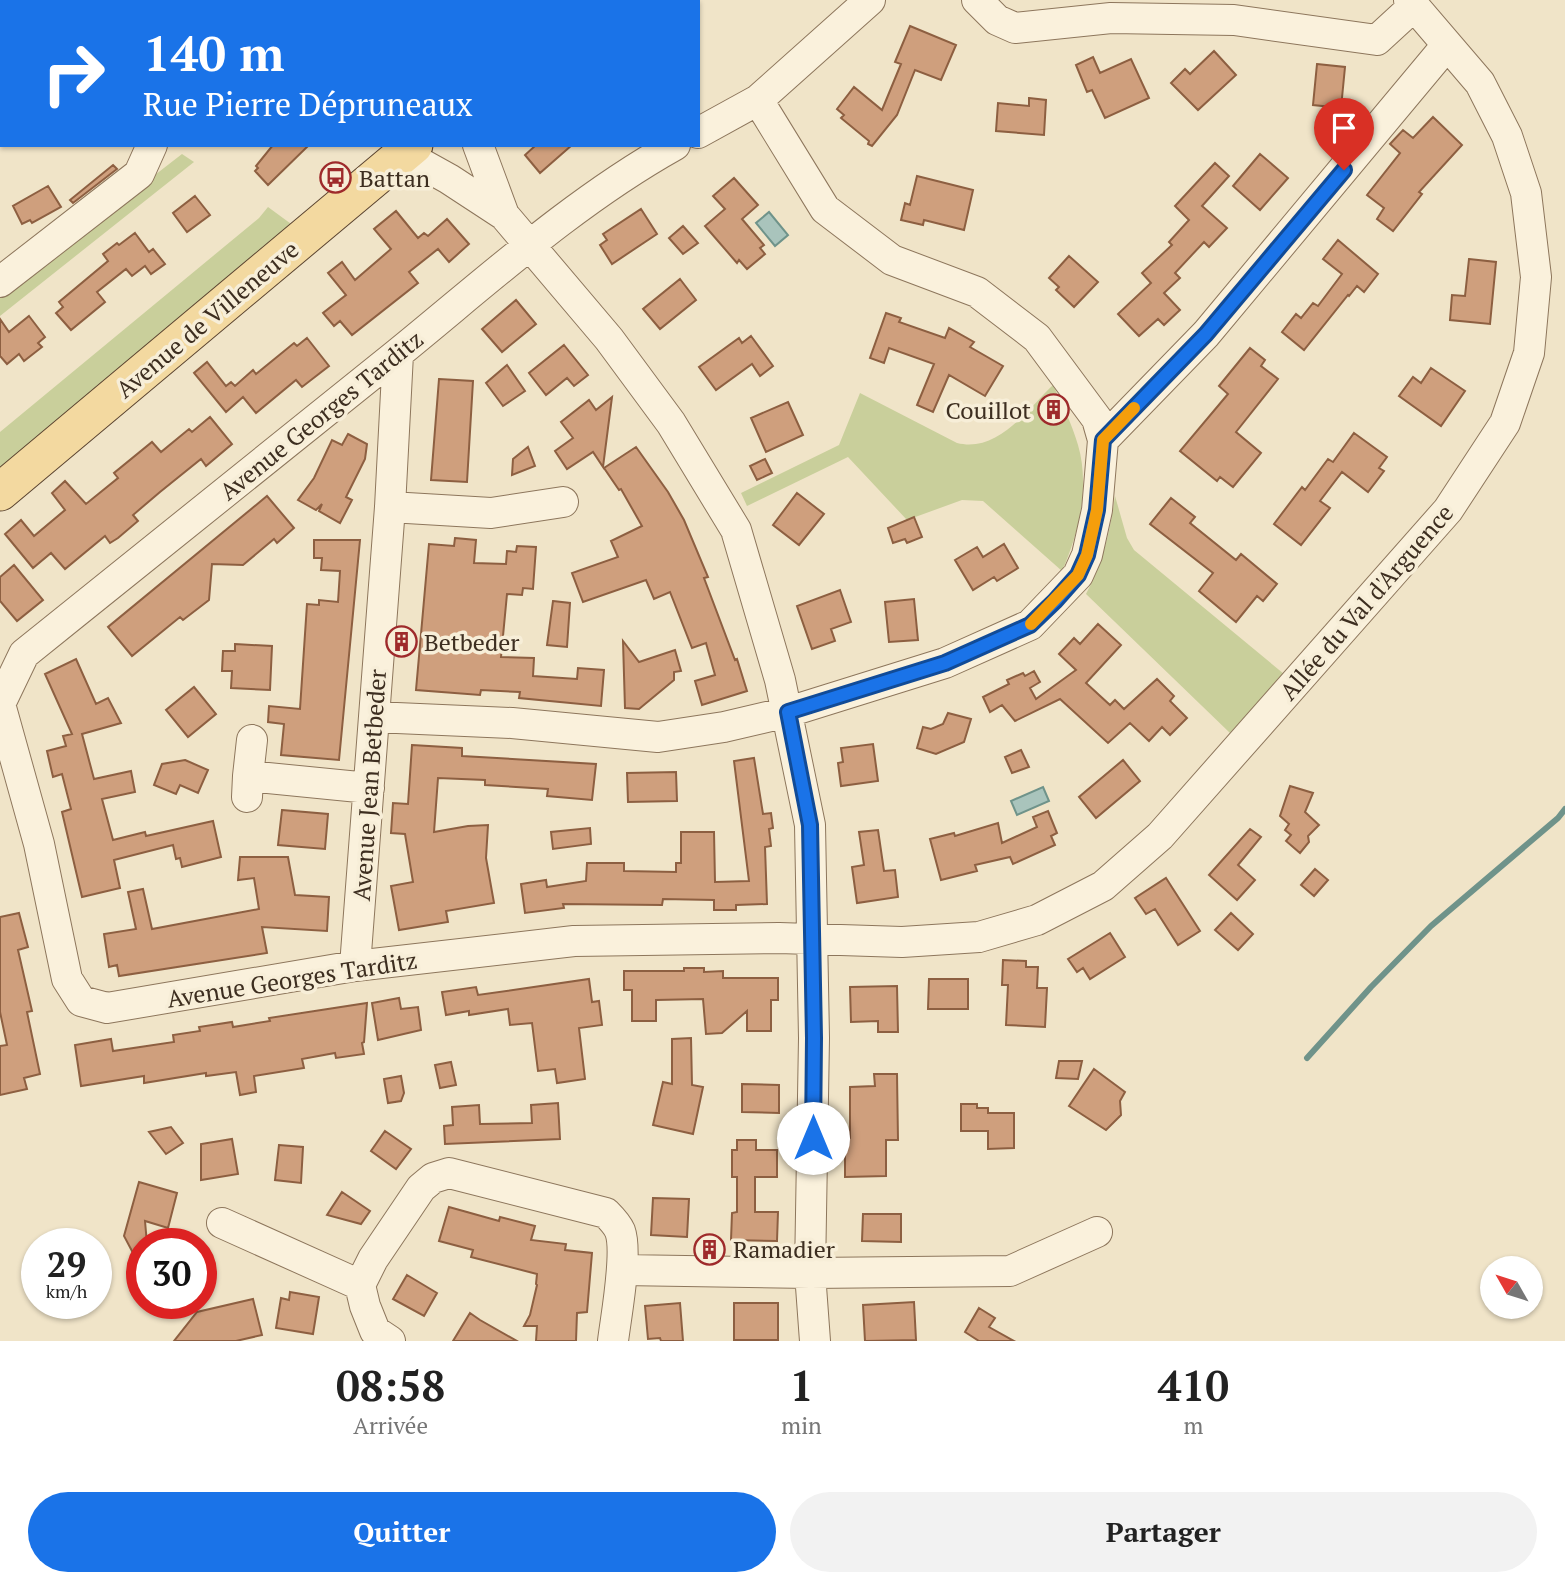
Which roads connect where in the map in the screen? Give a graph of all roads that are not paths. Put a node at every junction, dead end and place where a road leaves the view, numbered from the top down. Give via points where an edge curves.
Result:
1 (870, 0) edge
2 (977, 0) edge
3 (1412, 3) edge
4 (1447, 45) junction
5 (758, 100) junction
6 (700, 132) edge
7 (151, 147) edge
8 (671, 147) edge
9 (406, 148) edge
10 (479, 148) edge
11 (449, 178) junction
12 (504, 215) junction
13 (529, 244) junction
14 (0, 282) edge
15 (398, 354) junction
16 (1103, 440) junction
17 (0, 492) edge
18 (563, 502) dead end
19 (390, 507) junction
20 (788, 712) junction
21 (374, 717) junction
22 (252, 740) dead end
23 (369, 788) junction
24 (812, 939) junction
25 (355, 966) junction
26 (222, 1223) dead end
27 (1097, 1232) dead end
28 (622, 1270) junction
29 (810, 1273) junction
30 (360, 1284) junction
31 (390, 1341) edge
32 (613, 1341) edge
33 (815, 1341) edge

1 - 5 street
2 - 3 street via 997,20 1015,28 1111,18 1234,20 1377,40
3 - 4 street, Allée du Val d'Arguence
4 - 16 street via 1206,334
4 - 24 street, Allée du Val d'Arguence via 1480,83 1507,136 1526,193 1536,277 1529,353 1505,423 1448,510 1160,836 1103,886 1037,919 979,937 902,942
5 - 6 street
5 - 16 street via 825,209 891,260 977,292 1037,338 1097,419
7 - 14 street via 139,174
8 - 13 street, Avenue Georges Tarditz
9 - 11 street
9 - 17 main road, Avenue de Villeneuve
10 - 11 street
10 - 12 street
11 - 12 street
12 - 13 street
13 - 15 street, Avenue Georges Tarditz
13 - 20 street via 609,339 671,424 736,530
15 - 19 street, Avenue Jean Betbeder
15 - 25 street, Avenue Georges Tarditz via 24,654 0,704 39,844 67,979 81,1001 107,1008
16 - 20 street via 1097,510 1087,555 1078,575 1030,625 945,663
18 - 19 street via 491,513
19 - 21 street, Avenue Jean Betbeder
20 - 21 street via 658,737 512,723
20 - 24 street via 810,825
21 - 23 street, Avenue Jean Betbeder
22 - 23 street via 248,787
23 - 25 street, Avenue Jean Betbeder
24 - 25 street, Avenue Georges Tarditz via 574,941
24 - 29 street
26 - 30 street
27 - 29 street via 1010,1271
28 - 29 street
28 - 30 street via 621,1233 606,1213 449,1173 421,1188
28 - 32 street
29 - 33 street
30 - 31 street via 375,1331

